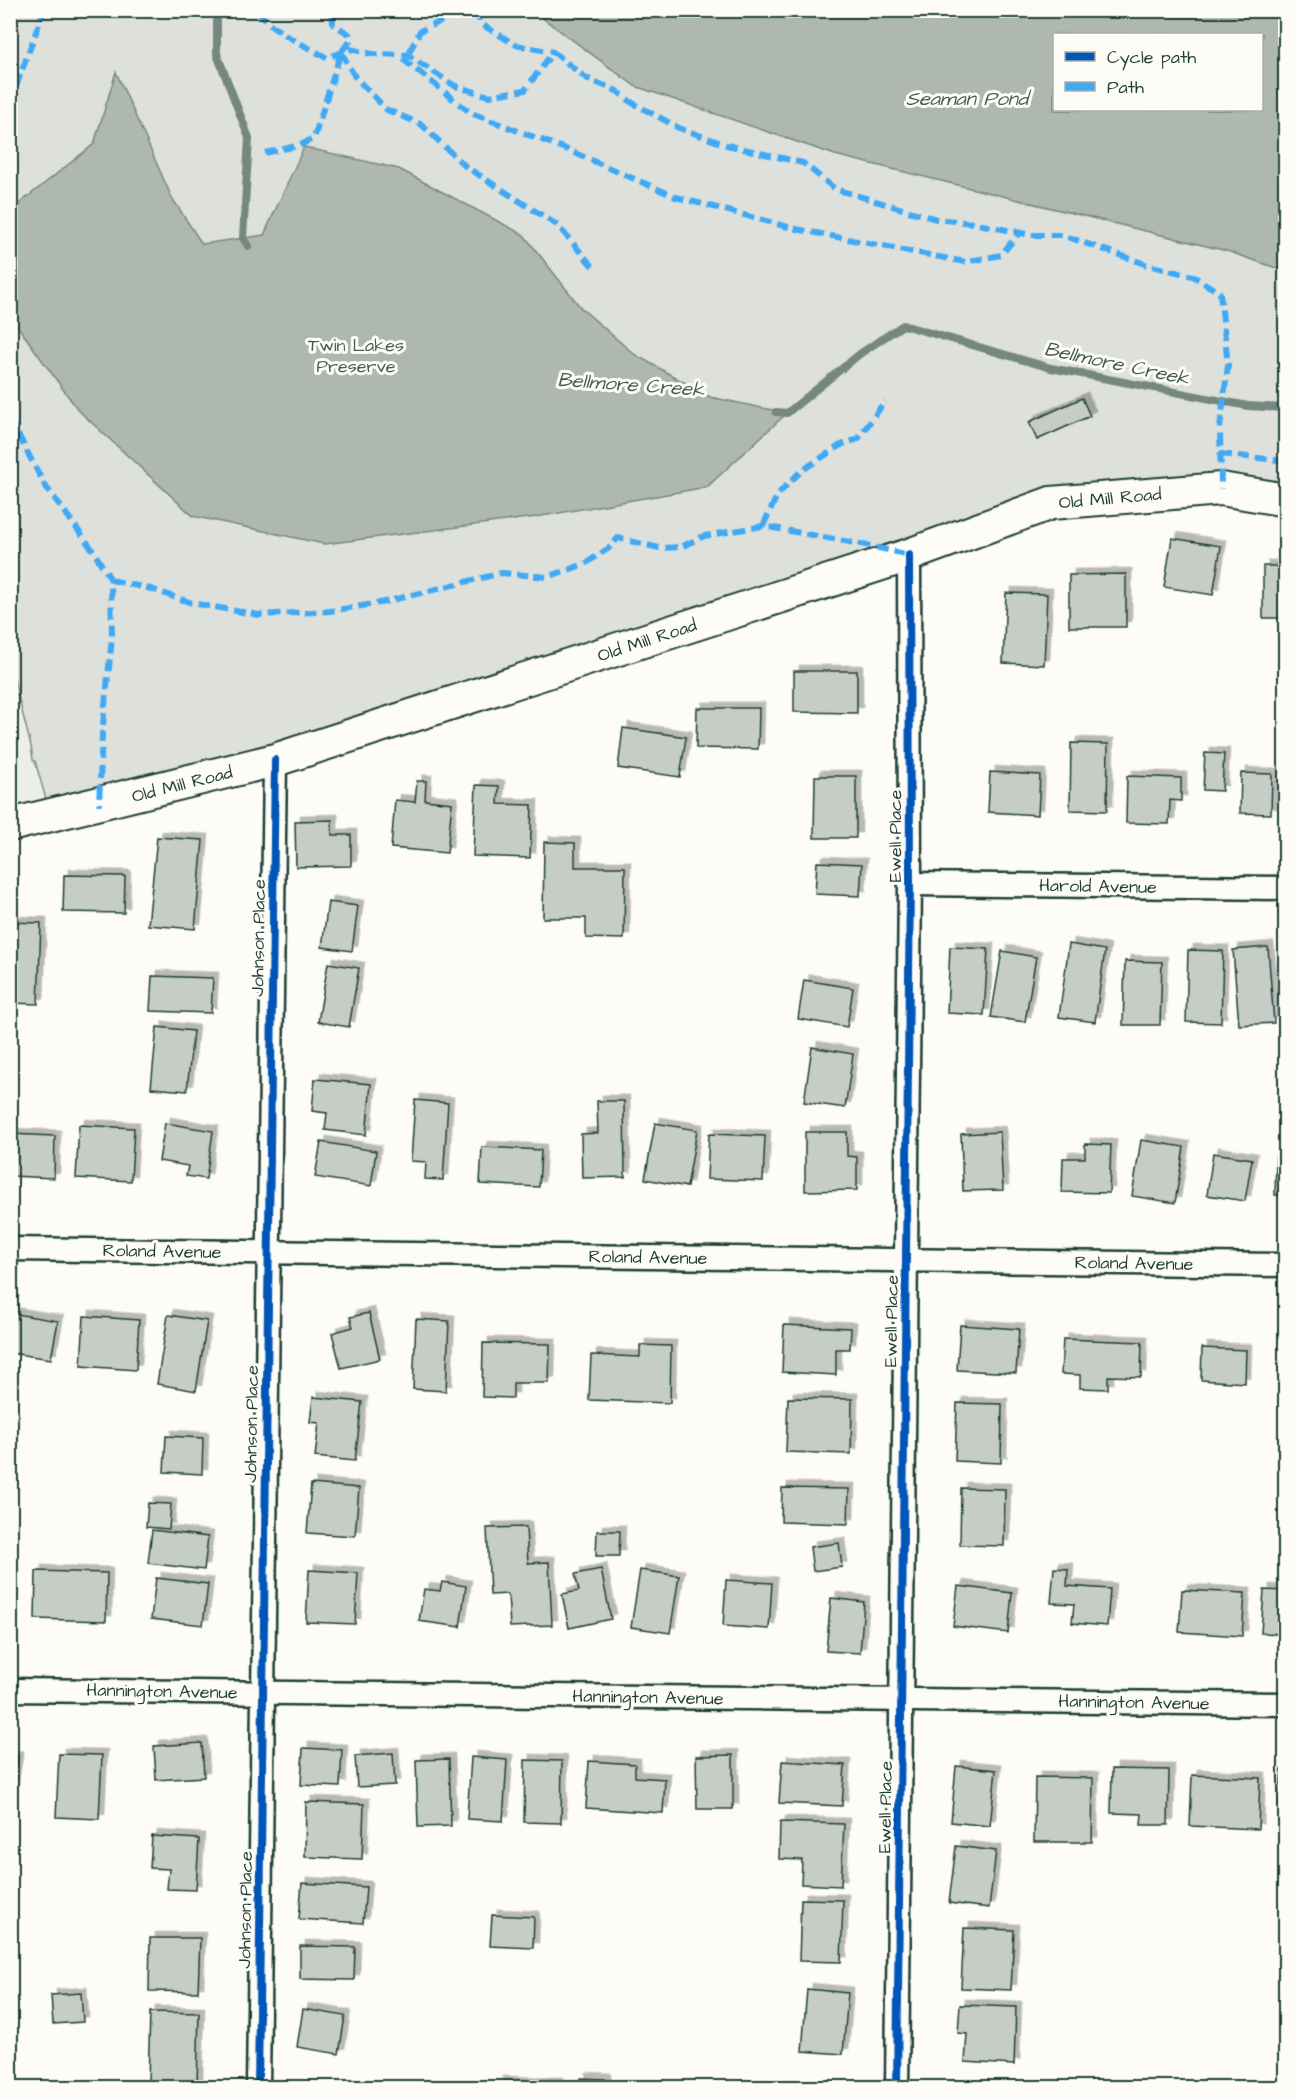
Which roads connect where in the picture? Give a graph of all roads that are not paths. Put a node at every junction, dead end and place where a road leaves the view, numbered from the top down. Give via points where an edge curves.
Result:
1 (1286, 500) edge
2 (909, 555) junction
3 (275, 760) junction
4 (10, 825) edge
5 (910, 884) junction
6 (1286, 888) edge
7 (10, 1249) edge
8 (268, 1252) junction
9 (906, 1260) junction
10 (1286, 1265) edge
11 (10, 1690) edge
12 (263, 1692) junction
13 (901, 1700) junction
14 (1286, 1704) edge
15 (258, 2088) edge
16 (897, 2088) edge

1 - 2 street, Old Mill Road via 1221,489 1051,503
2 - 3 street, Old Mill Road
2 - 5 street, Ewell Place
3 - 4 street, Old Mill Road
3 - 8 street, Johnson Place
5 - 6 street, Harold Avenue
5 - 9 street, Ewell Place
7 - 8 street, Roland Avenue
8 - 9 street, Roland Avenue
8 - 12 street, Johnson Place
9 - 10 street, Roland Avenue
9 - 13 street, Ewell Place
11 - 12 street, Hannington Avenue
12 - 13 street, Hannington Avenue
12 - 15 street, Johnson Place
13 - 14 street, Hannington Avenue
13 - 16 street, Ewell Place

